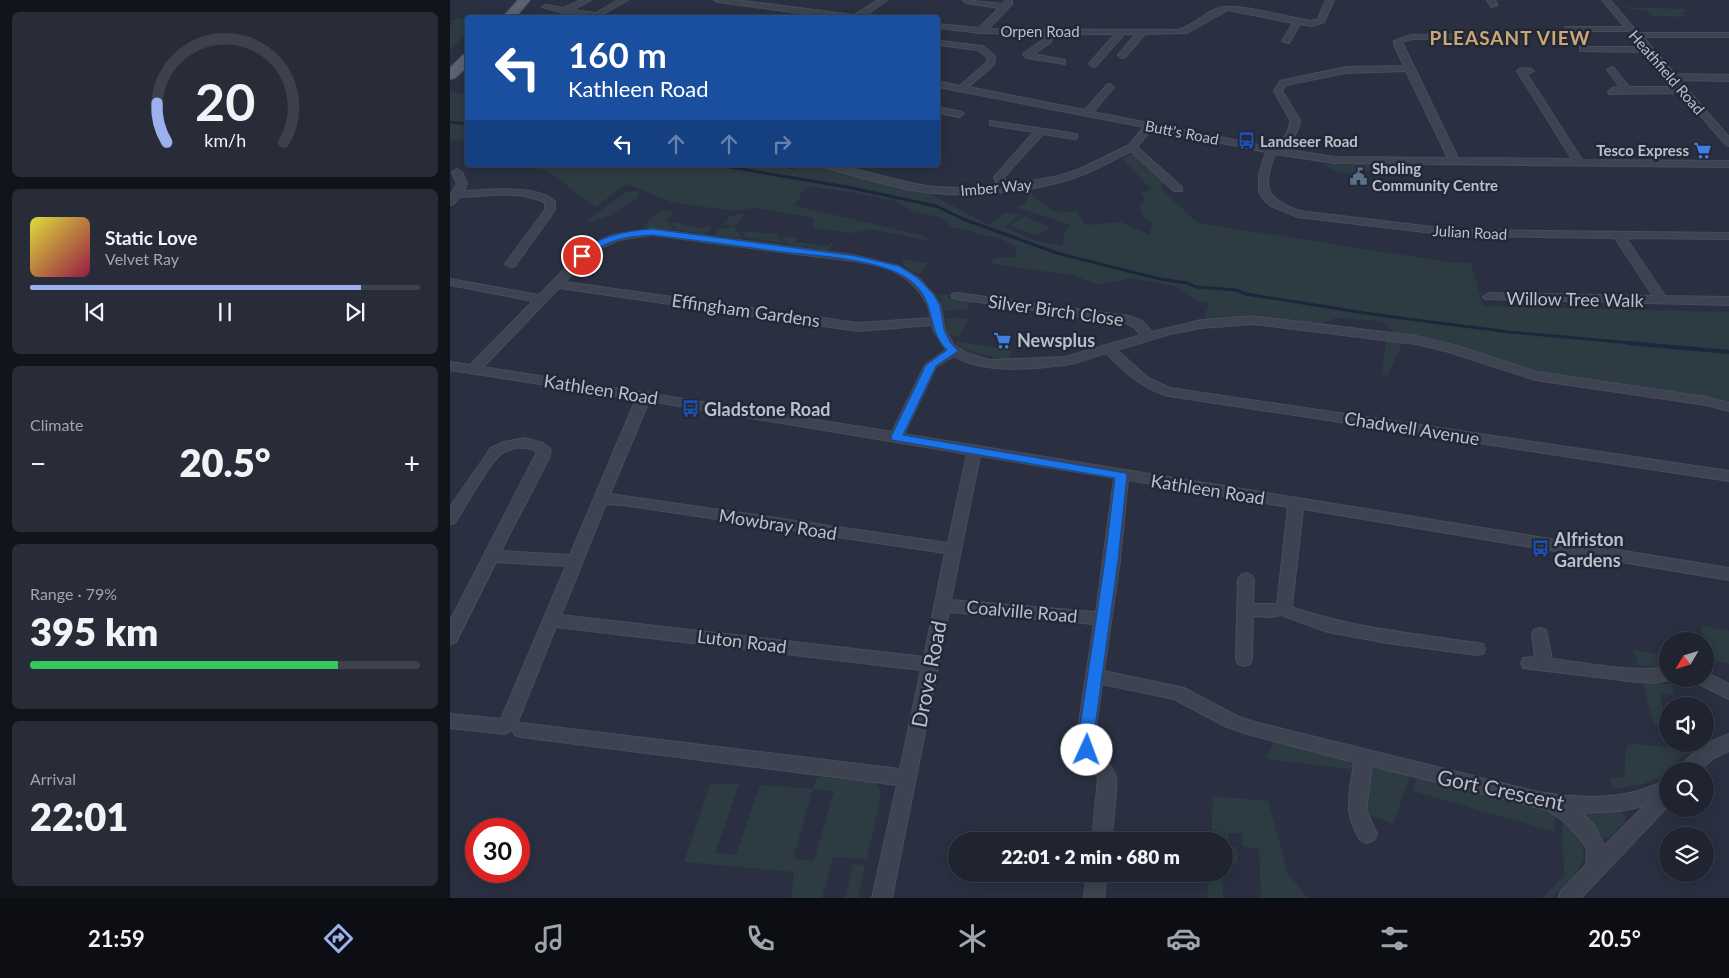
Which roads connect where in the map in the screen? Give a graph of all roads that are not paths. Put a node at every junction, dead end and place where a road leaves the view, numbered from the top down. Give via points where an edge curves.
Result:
1 (512, 0) edge
2 (524, 0) edge
3 (587, 0) edge
4 (624, 0) edge
5 (718, 0) edge
6 (744, 0) edge
7 (883, 0) edge
8 (967, 0) edge
9 (1330, 0) edge
10 (1606, 0) edge
11 (546, 8) dead end
12 (564, 11) junction
13 (798, 11) junction
14 (500, 15) edge
15 (511, 15) edge
16 (592, 15) edge
17 (601, 15) edge
18 (832, 15) edge
19 (861, 15) edge
20 (1297, 22) junction
21 (940, 26) edge
22 (981, 31) junction
23 (1122, 31) junction
24 (1143, 31) junction
25 (1050, 32) junction
26 (1634, 32) junction
27 (1729, 35) edge
28 (1484, 36) dead end
29 (1286, 41) dead end
30 (940, 42) dead end
31 (465, 49) edge
32 (1585, 49) junction
33 (1649, 50) junction
34 (1122, 55) dead end
35 (465, 61) edge
36 (1092, 61) dead end
37 (1062, 62) dead end
38 (1591, 62) dead end
39 (450, 63) edge
40 (1409, 68) junction
41 (1611, 70) dead end
42 (1521, 71) dead end
43 (450, 75) edge
44 (1673, 77) junction
45 (1729, 78) edge
46 (940, 84) edge
47 (1110, 87) dead end
48 (961, 88) junction
49 (1626, 90) junction
50 (1683, 90) junction
51 (1612, 92) dead end
52 (940, 110) edge
53 (1087, 113) junction
54 (959, 114) dead end
55 (994, 123) dead end
56 (1151, 125) junction
57 (1040, 132) junction
58 (1074, 136) dead end
59 (1729, 143) edge
60 (1132, 147) junction
61 (1275, 150) junction
62 (1454, 161) junction
63 (1579, 162) junction
64 (1729, 164) edge
65 (834, 167) edge
66 (457, 172) dead end
67 (1003, 189) junction
68 (1178, 189) dead end
69 (453, 198) edge
70 (1619, 235) junction
71 (1729, 236) edge
72 (500, 256) dead end
73 (514, 260) joint
74 (450, 282) edge
75 (556, 284) junction
76 (957, 296) dead end
77 (1489, 298) dead end
78 (542, 299) junction
79 (1661, 300) junction
80 (1729, 301) edge
81 (937, 321) junction
82 (1149, 336) junction
83 (1109, 349) junction
84 (953, 351) junction
85 (451, 367) edge
86 (474, 370) junction
87 (644, 396) junction
88 (1729, 407) edge
89 (896, 437) junction
90 (975, 451) junction
91 (1121, 475) junction
92 (1729, 476) edge
93 (602, 500) junction
94 (1296, 503) junction
95 (450, 519) edge
96 (954, 549) junction
97 (492, 556) junction
98 (576, 561) junction
99 (1729, 574) edge
100 (1246, 579) dead end
101 (942, 605) junction
102 (1284, 608) junction
103 (1245, 609) junction
104 (1103, 619) junction
105 (552, 620) junction
106 (1540, 634) dead end
107 (450, 638) edge
108 (1477, 649) dead end
109 (1244, 659) dead end
110 (930, 664) junction
111 (1659, 675) edge
112 (1094, 676) junction
113 (1714, 684) edge
114 (1729, 692) edge
115 (450, 721) edge
116 (521, 730) dead end
117 (1729, 742) edge
118 (1364, 757) junction
119 (1698, 762) edge
120 (908, 778) junction
121 (1659, 791) edge
122 (1545, 802) junction
123 (1659, 802) edge
124 (1102, 832) edge
125 (1367, 834) dead end
126 (1595, 870) junction
127 (1096, 882) edge
128 (882, 898) edge
129 (1094, 898) edge
130 (1568, 898) edge

1 - 14 main road
2 - 15 main road
3 - 12 street
4 - 17 street
5 - 13 street
6 - 13 street via 797,7
7 - 19 street
8 - 22 street via 1007,4
9 - 20 street, Orpen Road via 1319,22
10 - 26 street, Heathfield Road
11 - 12 street
12 - 16 street
13 - 18 street
20 - 24 street, Orpen Road via 1228,8 1217,11 1187,31
20 - 29 street
21 - 22 street, Orpen Road
22 - 25 street, Orpen Road
23 - 24 street, Orpen Road
23 - 25 street, Orpen Road
23 - 36 street
24 - 34 street
25 - 37 street via 1048,40 1022,55
26 - 27 street
26 - 32 street via 1574,27
26 - 33 street, Heathfield Road
28 - 40 street via 1400,39 1398,45
30 - 48 street via 980,48 991,56 991,63
31 - 39 main road
32 - 33 street
32 - 38 street
33 - 44 street, Heathfield Road
35 - 43 main road
40 - 61 street via 1346,70 1283,83 1278,91 1296,125 1291,135
40 - 62 street
41 - 49 street
42 - 63 street
44 - 45 street
44 - 50 street, Heathfield Road
46 - 48 street, Butt's Road
47 - 53 street
48 - 53 street, Butt's Road
49 - 50 street
49 - 51 street
50 - 59 street, Heathfield Road
52 - 54 street
53 - 56 street, Butt's Road
55 - 57 street
56 - 60 street, Imber Way
56 - 61 street, Butt's Road
57 - 58 street
57 - 67 street via 999,177
60 - 67 street, Imber Way via 1072,176
60 - 68 street
61 - 62 street, Butt's Road via 1334,160
61 - 70 street, Julian Road via 1262,185 1263,193 1280,208 1298,214 1458,233
62 - 63 street, Butt's Road
63 - 64 street, Butt's Road
65 - 67 street, Imber Way via 918,188 960,191
66 - 69 street via 462,184
69 - 73 street via 529,194 548,199 550,210
70 - 71 street, Julian Road
70 - 79 street, Willow Tree Walk
72 - 73 street
74 - 78 street
75 - 78 street
75 - 81 street, Effingham Gardens via 858,327
75 - 81 street via 587,252 602,242 634,233 659,232 853,258 889,266 907,274 923,288 933,302
76 - 82 street, Silver Birch Close via 1129,320
77 - 79 street, Willow Tree Walk
78 - 86 street
79 - 80 street, Willow Tree Walk
81 - 84 street via 943,339
82 - 83 street
82 - 88 street via 1216,322 1279,322 1422,341 1535,376
83 - 84 street via 1066,361 1002,365 974,360
83 - 92 street, Chadwell Avenue via 1141,380 1166,391
84 - 89 street via 932,365
85 - 86 street, Kathleen Road
86 - 87 street, Kathleen Road
87 - 89 street, Kathleen Road
87 - 93 street
89 - 90 street, Kathleen Road
90 - 91 street, Kathleen Road
90 - 96 street, Drove Road
91 - 94 street, Kathleen Road
91 - 104 street
93 - 96 street, Mowbray Road via 622,500
93 - 98 street
94 - 99 street, Kathleen Road
94 - 102 street
95 - 97 street via 498,448 516,443 544,450
96 - 101 street, Drove Road
97 - 98 street
97 - 107 street
98 - 105 street
100 - 103 street
101 - 104 street, Coalville Road
101 - 110 street, Drove Road
102 - 103 street via 1271,611
102 - 108 street via 1293,616 1328,626
103 - 109 street
104 - 112 street
105 - 110 street, Luton Road
105 - 115 street via 508,724 504,727
106 - 111 street via 1537,664
110 - 120 street, Drove Road
112 - 118 street, Gort Crescent via 1178,693 1240,725
112 - 124 street via 1085,741 1090,755 1105,771 1107,778
113 - 114 street
116 - 120 street
117 - 119 street
118 - 122 street, Gort Crescent
118 - 125 street via 1357,810
120 - 128 street, Drove Road
121 - 122 street, Gort Crescent via 1610,804 1585,806
122 - 126 street via 1563,809 1582,827 1597,852
123 - 126 street
126 - 130 street
127 - 129 street

